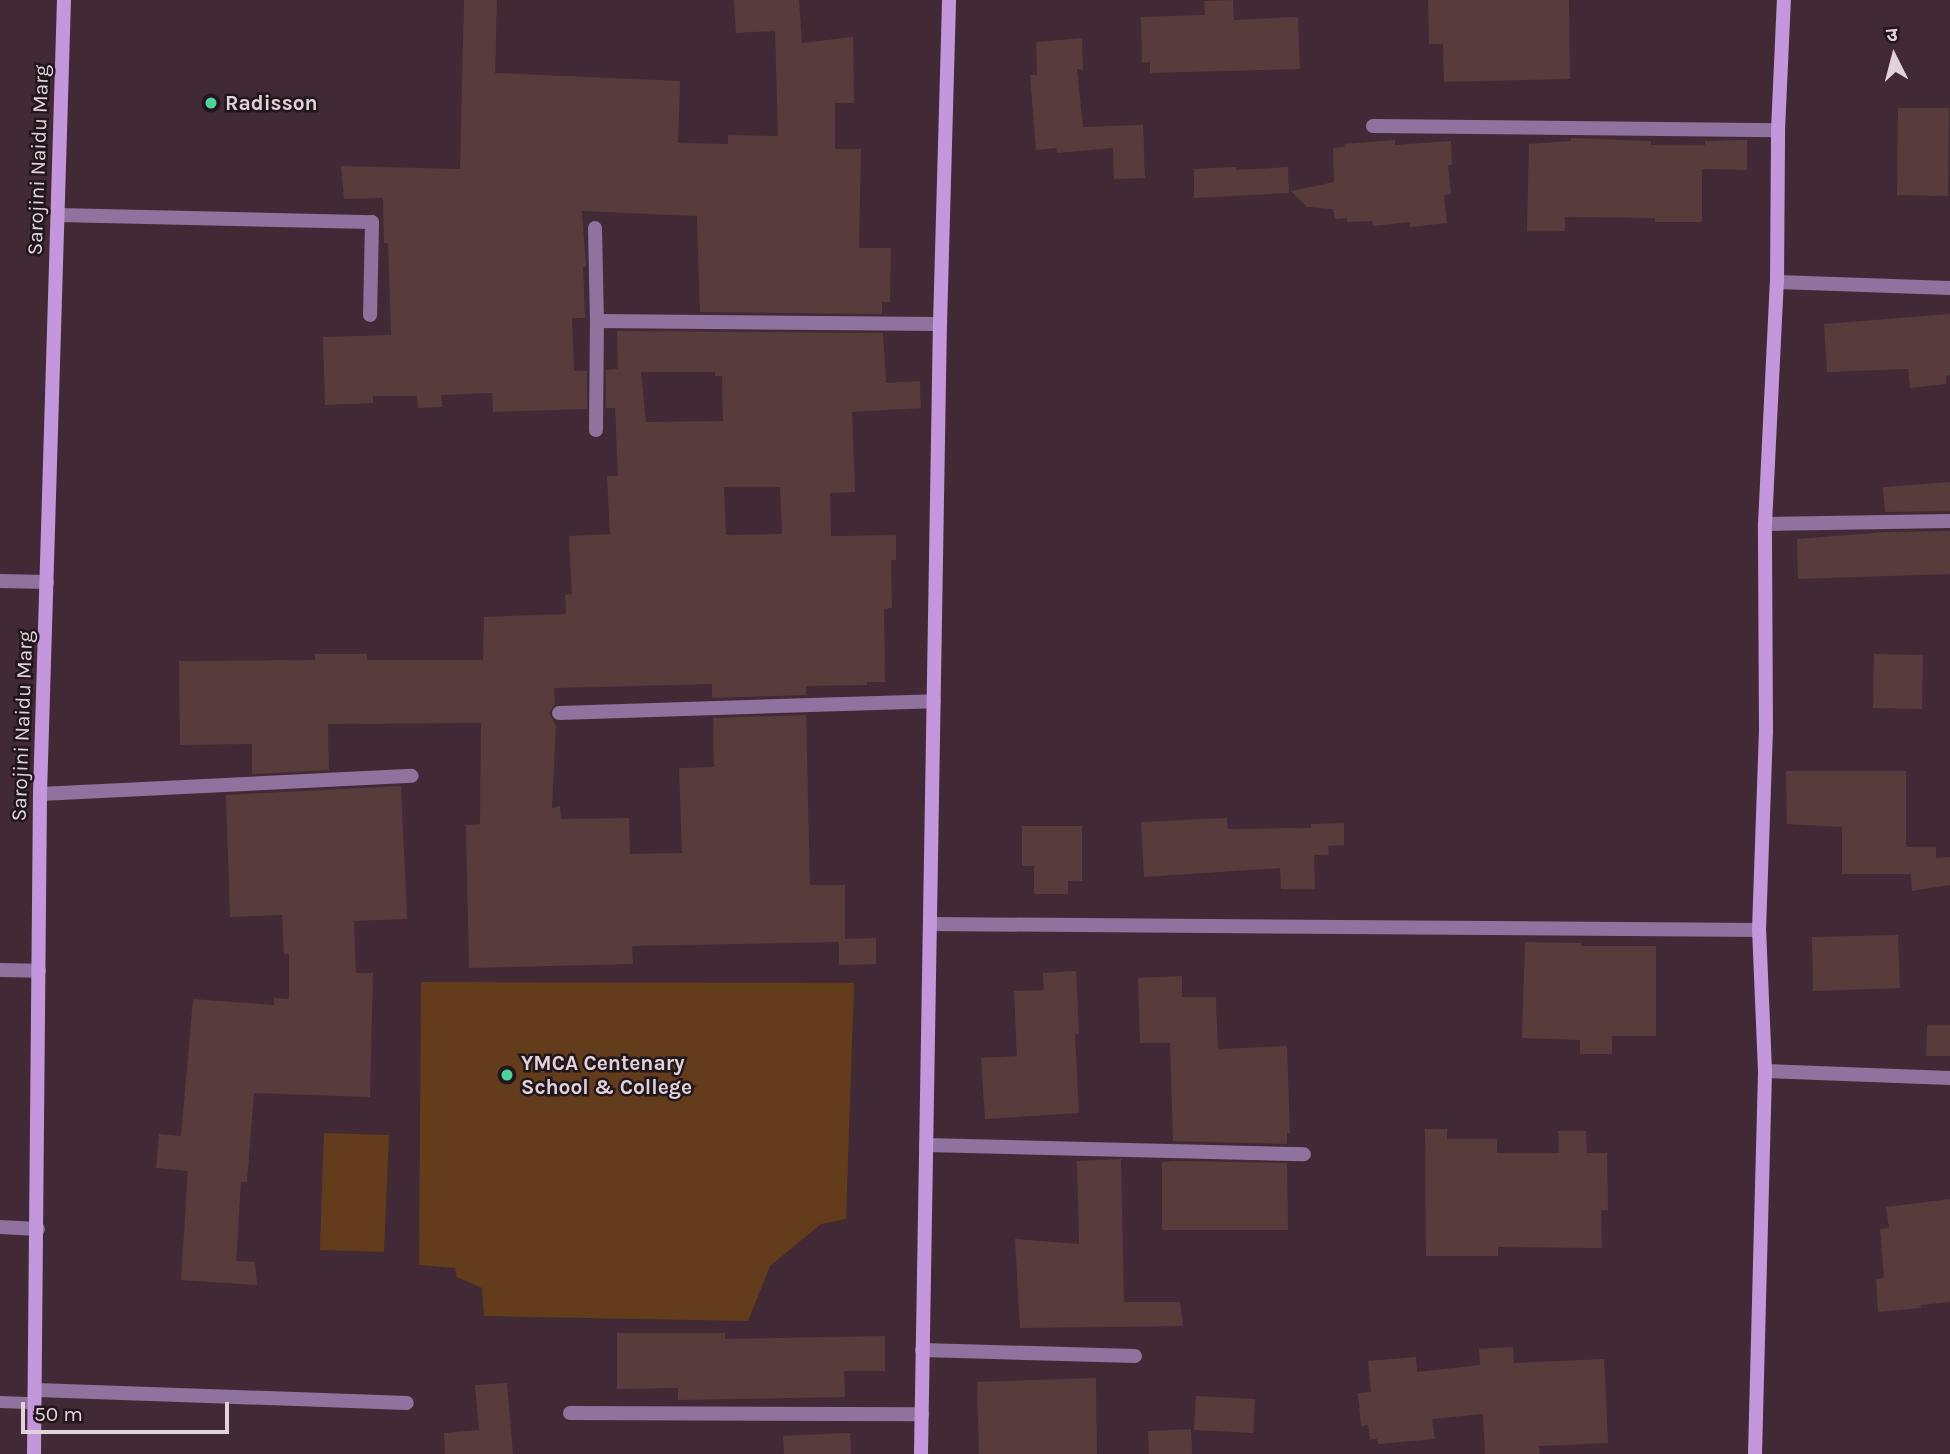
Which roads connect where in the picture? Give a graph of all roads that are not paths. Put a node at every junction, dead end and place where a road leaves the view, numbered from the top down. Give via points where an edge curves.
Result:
1 (64, 0) edge
2 (949, 0) edge
3 (1784, 0) edge
4 (1373, 126) dead end
5 (1778, 130) junction
6 (58, 215) junction
7 (595, 228) dead end
8 (1777, 282) junction
9 (1950, 288) edge
10 (370, 315) dead end
11 (597, 321) junction
12 (940, 324) junction
13 (596, 430) dead end
14 (1950, 522) edge
15 (1765, 524) junction
16 (0, 581) edge
17 (47, 582) junction
18 (934, 701) junction
19 (559, 713) dead end
20 (412, 776) dead end
21 (40, 794) junction
22 (930, 924) junction
23 (1759, 930) junction
24 (0, 970) edge
25 (39, 971) junction
26 (1765, 1071) junction
27 (1950, 1078) edge
28 (926, 1145) junction
29 (1304, 1154) dead end
30 (0, 1227) edge
31 (38, 1229) junction
32 (922, 1350) junction
33 (1135, 1356) dead end
34 (36, 1396) junction
35 (0, 1402) edge
36 (407, 1403) dead end
37 (570, 1413) dead end
38 (922, 1414) junction
39 (34, 1454) edge
40 (921, 1454) edge
41 (1755, 1454) edge

1 - 6 street, Sarojini Naidu Marg
2 - 12 street
3 - 5 street
4 - 5 street
5 - 8 street
6 - 10 street via 372,222
6 - 17 street, Sarojini Naidu Marg
7 - 11 street
8 - 9 street
8 - 15 street
11 - 12 street
11 - 13 street
12 - 18 street
14 - 15 street
15 - 23 street via 1766,732
16 - 17 street
17 - 21 street, Sarojini Naidu Marg
18 - 19 street
18 - 22 street
20 - 21 street
21 - 25 street, Sarojini Naidu Marg
22 - 23 street
22 - 28 street
23 - 26 street
24 - 25 street
25 - 31 street, Sarojini Naidu Marg
26 - 27 street
26 - 41 street
28 - 29 street
28 - 32 street
30 - 31 street
31 - 34 street, Sarojini Naidu Marg
32 - 33 street
32 - 38 street
34 - 35 lane
34 - 36 street
34 - 39 street, Sarojini Naidu Marg
37 - 38 street
38 - 40 street

